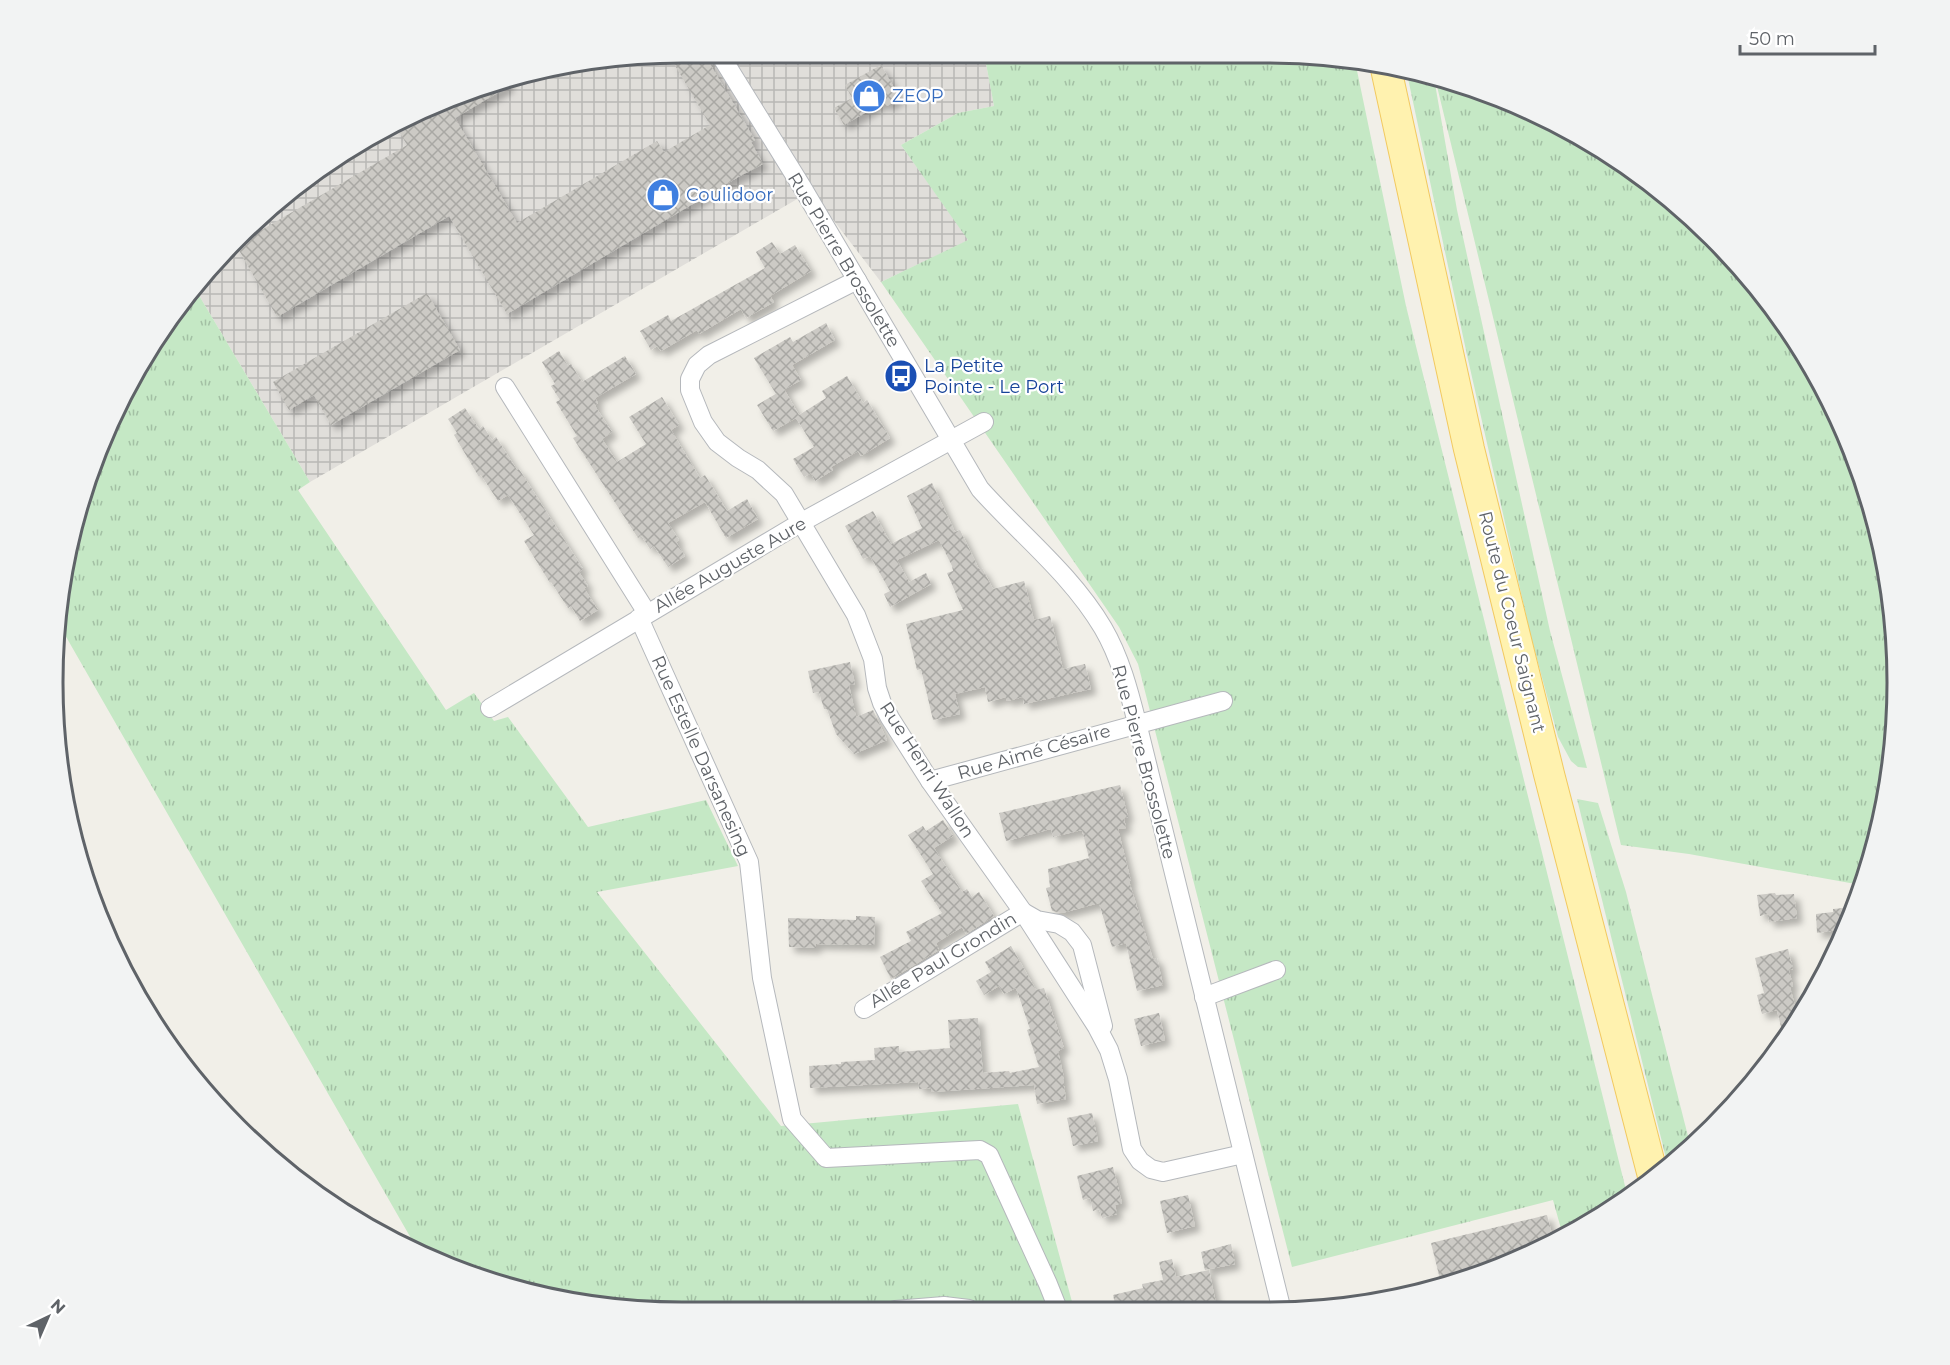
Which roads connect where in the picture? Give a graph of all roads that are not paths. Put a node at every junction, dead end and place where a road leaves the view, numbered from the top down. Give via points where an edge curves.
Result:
1 (726, 63) edge
2 (1387, 75) edge
3 (857, 280) junction
4 (505, 387) dead end
5 (984, 422) dead end
6 (951, 441) junction
7 (800, 523) junction
8 (643, 615) junction
9 (1223, 701) dead end
10 (490, 708) dead end
11 (1137, 723) junction
12 (930, 781) junction
13 (1023, 912) junction
14 (1276, 970) dead end
15 (1203, 997) junction
16 (864, 1009) dead end
17 (1109, 1050) junction
18 (1242, 1154) junction
19 (1651, 1169) edge
20 (1055, 1302) edge
21 (1280, 1302) edge

1 - 3 street, Rue Pierre Brossolette
2 - 19 main road, Route du Coeur Saignant via 1469,448
3 - 6 street, Rue Pierre Brossolette
3 - 7 street, Rue Henri Wallon via 709,355 690,379 694,403 717,442 774,483
4 - 8 street, Allée Auguste Aure
5 - 6 street, Allée Auguste Aure
6 - 7 street, Allée Auguste Aure
6 - 11 street, Rue Pierre Brossolette via 980,489 1082,596 1104,629 1128,688
7 - 8 street, Allée Auguste Aure
7 - 12 street, Rue Henri Wallon via 856,615 873,659 882,703
8 - 10 street
8 - 20 street, Rue Estelle Darsanesing via 749,862 762,978 792,1119 826,1158 980,1150 989,1155
9 - 11 street, Rue Aimé Césaire
11 - 12 street, Rue Aimé Césaire
11 - 15 street, Rue Pierre Brossolette
12 - 13 street, Rue Henri Wallon
13 - 16 street, Allée Paul Grondin
13 - 17 street, Rue Henri Wallon
13 - 17 street via 1037,920 1059,924 1082,945
14 - 15 street
15 - 18 street, Rue Pierre Brossolette
17 - 18 street, Rue Henri Wallon via 1132,1149 1140,1161 1163,1172
18 - 21 street, Rue Pierre Brossolette

